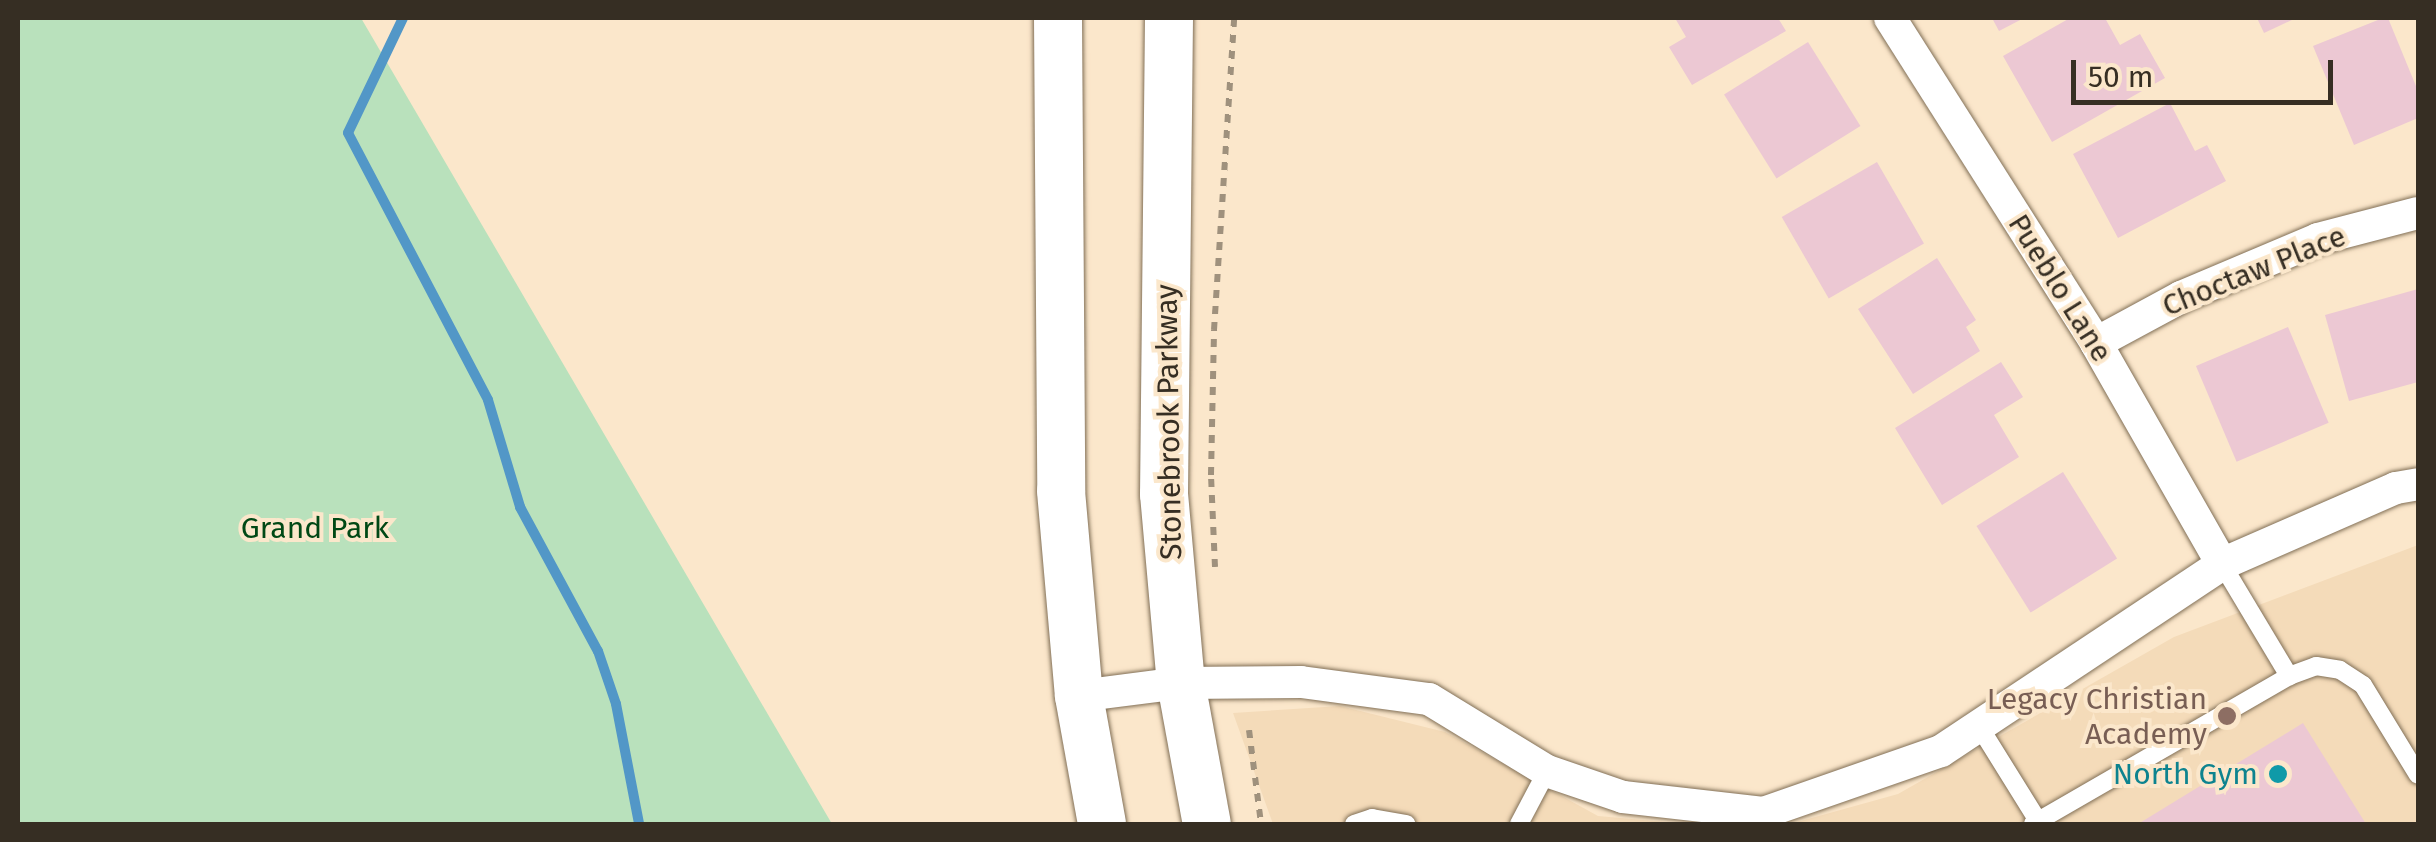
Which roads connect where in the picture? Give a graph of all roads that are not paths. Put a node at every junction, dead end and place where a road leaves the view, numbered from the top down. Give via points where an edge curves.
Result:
1 (1058, 18) edge
2 (1169, 18) edge
3 (1890, 18) edge
4 (2418, 213) edge
5 (2096, 344) junction
6 (2418, 484) edge
7 (2222, 564) junction
8 (2289, 676) junction
9 (1181, 683) junction
10 (1078, 696) junction
11 (1979, 726) junction
12 (1547, 771) junction
13 (2418, 775) edge
14 (2037, 823) edge
15 (1102, 824) edge
16 (1207, 824) edge
17 (1354, 824) edge
18 (1406, 824) edge
19 (1519, 824) edge

1 - 10 main road via 1061,491
2 - 9 main road, Stonebrook Parkway via 1164,494
3 - 5 street, Pueblo Lane
4 - 5 street, Choctaw Place via 2318,239 2181,297
5 - 7 street, Pueblo Lane
6 - 7 street
7 - 8 lane
7 - 11 street
8 - 13 lane via 2316,666 2340,670 2363,685
8 - 14 lane
9 - 10 street
9 - 12 street via 1301,682 1428,698
9 - 16 main road, Stonebrook Parkway
10 - 15 main road
11 - 12 street via 1942,751 1763,813 1622,797
11 - 14 lane
12 - 19 lane
17 - 18 lane via 1372,818

